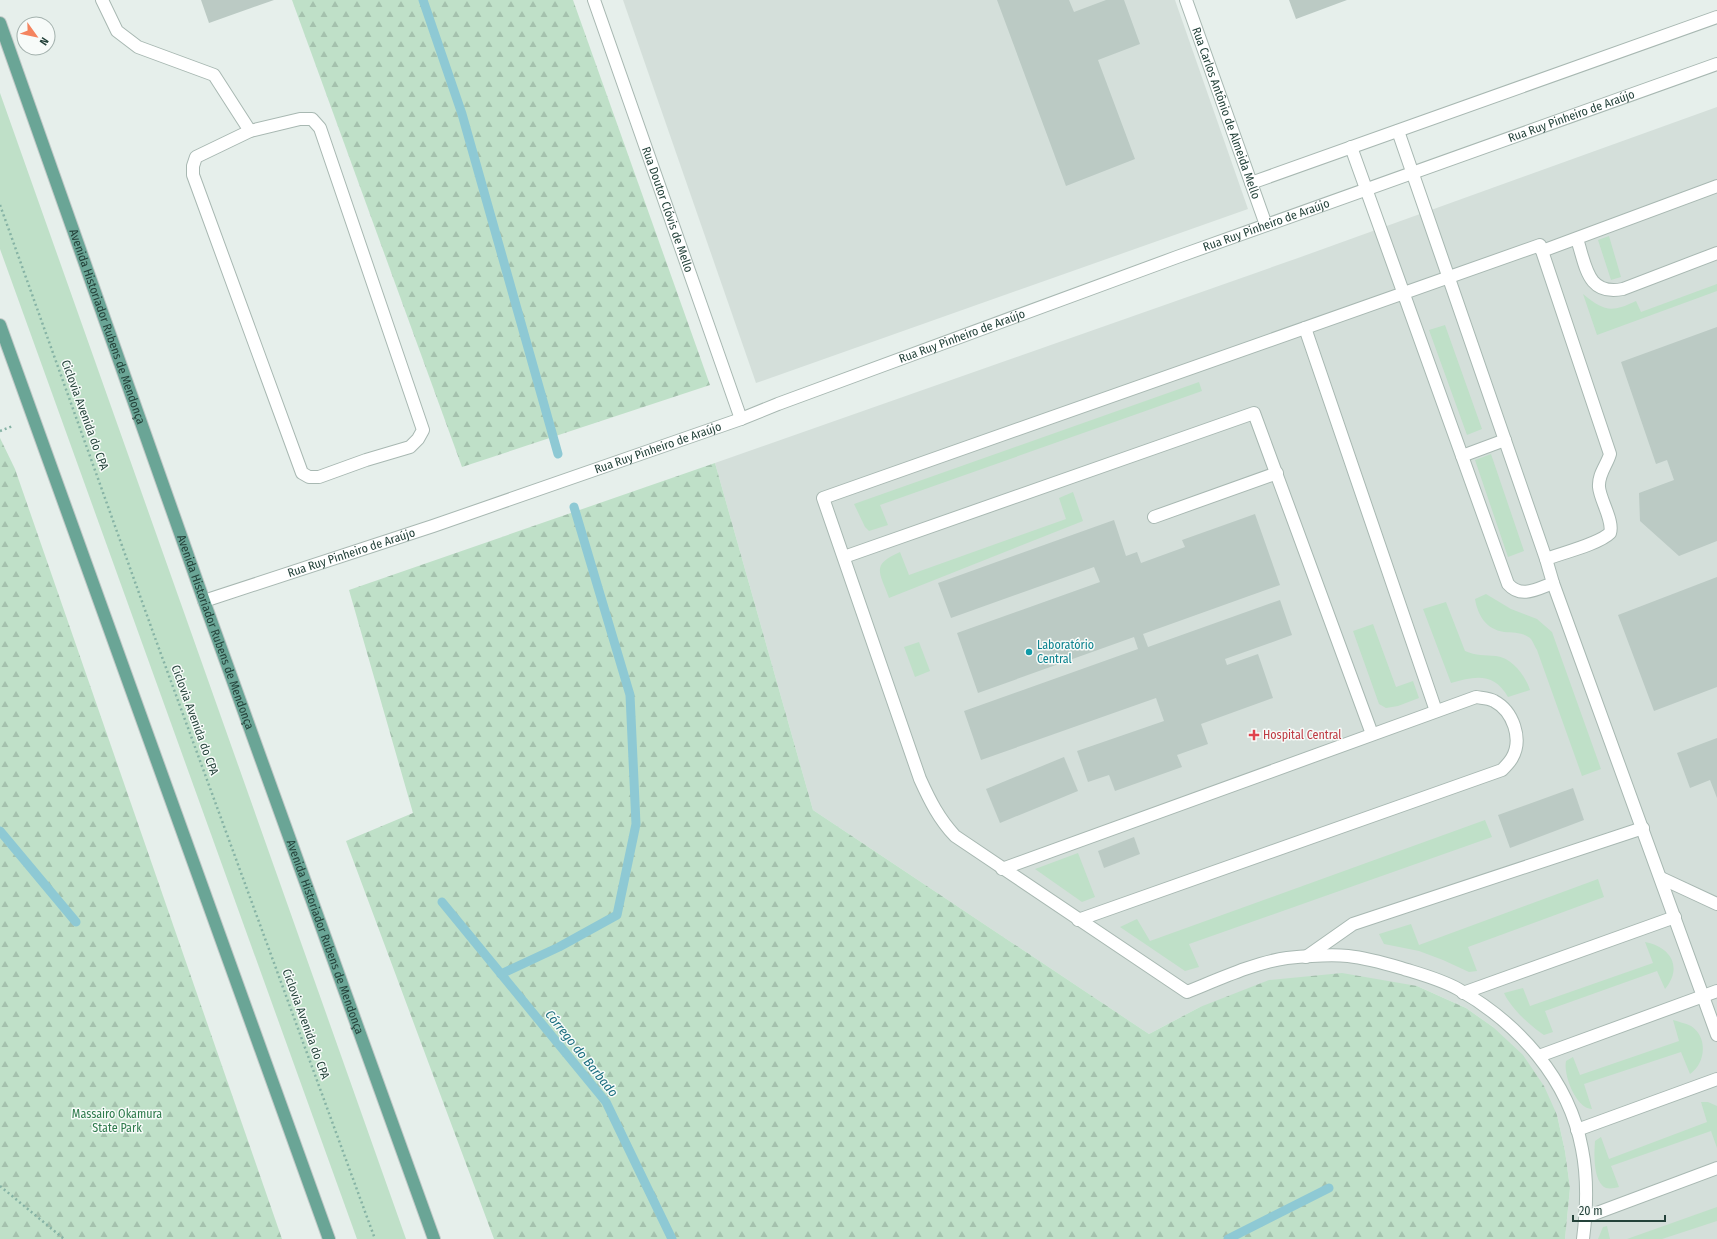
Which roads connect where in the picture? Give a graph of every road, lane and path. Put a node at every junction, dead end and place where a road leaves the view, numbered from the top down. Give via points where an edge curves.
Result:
1 (102, 0) edge
2 (594, 0) edge
3 (1186, 0) edge
4 (1717, 17) edge
5 (0, 23) edge
6 (1717, 64) edge
7 (250, 131) junction
8 (1398, 131) junction
9 (1351, 147) junction
10 (1413, 173) junction
11 (1251, 183) junction
12 (1717, 186) edge
13 (1366, 190) junction
14 (0, 205) edge
15 (1266, 225) junction
16 (1577, 239) junction
17 (1542, 251) junction
18 (1717, 253) edge
19 (1449, 278) junction
20 (1404, 294) junction
21 (0, 325) edge
22 (1305, 328) junction
23 (741, 419) junction
24 (1505, 440) junction
25 (1462, 456) junction
26 (1277, 473) junction
27 (1154, 517) dead end
28 (844, 557) junction
29 (1546, 559) junction
30 (1553, 584) junction
31 (204, 601) junction
32 (1436, 711) junction
33 (1372, 734) junction
34 (1643, 828) junction
35 (1002, 869) junction
36 (1661, 878) junction
37 (1717, 904) edge
38 (1675, 917) junction
39 (1078, 920) junction
40 (1306, 957) junction
41 (1717, 991) edge
42 (1463, 993) junction
43 (1704, 996) junction
44 (1717, 1035) edge
45 (1539, 1056) junction
46 (1717, 1079) edge
47 (1578, 1130) junction
48 (1717, 1168) edge
49 (0, 1186) edge
50 (1586, 1217) junction
51 (64, 1239) edge
52 (329, 1239) edge
53 (375, 1239) edge
54 (434, 1239) edge
55 (1583, 1239) edge

1 - 7 street via 117,31 138,47 214,74
2 - 23 street, Rua Doutor Clóvis de Mello
3 - 11 street, Rua Carlos Antônio de Almeida Mello
4 - 8 street
5 - 31 main road, Avenida Historiador Rubens de Mendonça
6 - 10 street, Rua Ruy Pinheiro de Araújo
7 - 7 street via 300,118 312,119 320,128 423,430 410,447 319,477 309,477 302,473 193,175 196,157
8 - 9 street
8 - 10 street
9 - 11 street
9 - 13 street
10 - 13 street, Rua Ruy Pinheiro de Araújo
10 - 19 street
11 - 15 street, Rua Carlos Antônio de Almeida Mello
12 - 16 street
13 - 15 street, Rua Ruy Pinheiro de Araújo
13 - 20 street
14 - 53 path, Ciclovia Avenida do CPA
15 - 23 street, Rua Ruy Pinheiro de Araújo
16 - 17 street
16 - 18 street via 1593,282 1601,289 1607,290 1623,289
17 - 19 street via 1540,245
17 - 29 street via 1608,449 1608,459 1602,470 1599,486 1611,529 1603,538
19 - 20 street
19 - 24 street
20 - 22 street
20 - 25 street
21 - 52 main road
22 - 28 street via 823,498
22 - 32 street
23 - 31 street, Rua Ruy Pinheiro de Araújo via 433,526
24 - 25 street
24 - 29 street
25 - 30 street via 1508,584 1516,591 1524,592
26 - 27 street
26 - 28 street via 1254,413
26 - 33 street
28 - 35 street via 920,779 932,806 942,823 955,836
29 - 30 street
30 - 34 street
31 - 54 main road, Avenida Historiador Rubens de Mendonça
32 - 33 street
32 - 39 street via 1476,697 1494,700 1506,710 1514,725 1518,739 1513,758 1502,770
33 - 35 street
34 - 36 street
34 - 40 street via 1353,924
35 - 39 street
36 - 37 street
36 - 38 street
38 - 42 street
38 - 43 street
39 - 40 street via 1187,992 1263,964 1285,958
40 - 42 street via 1348,956 1384,963 1426,975
41 - 43 street
42 - 45 street via 1484,1005
43 - 44 street
43 - 45 street
45 - 47 street via 1555,1078
46 - 47 street
47 - 50 street via 1586,1170
48 - 50 street
49 - 51 path
50 - 55 street

